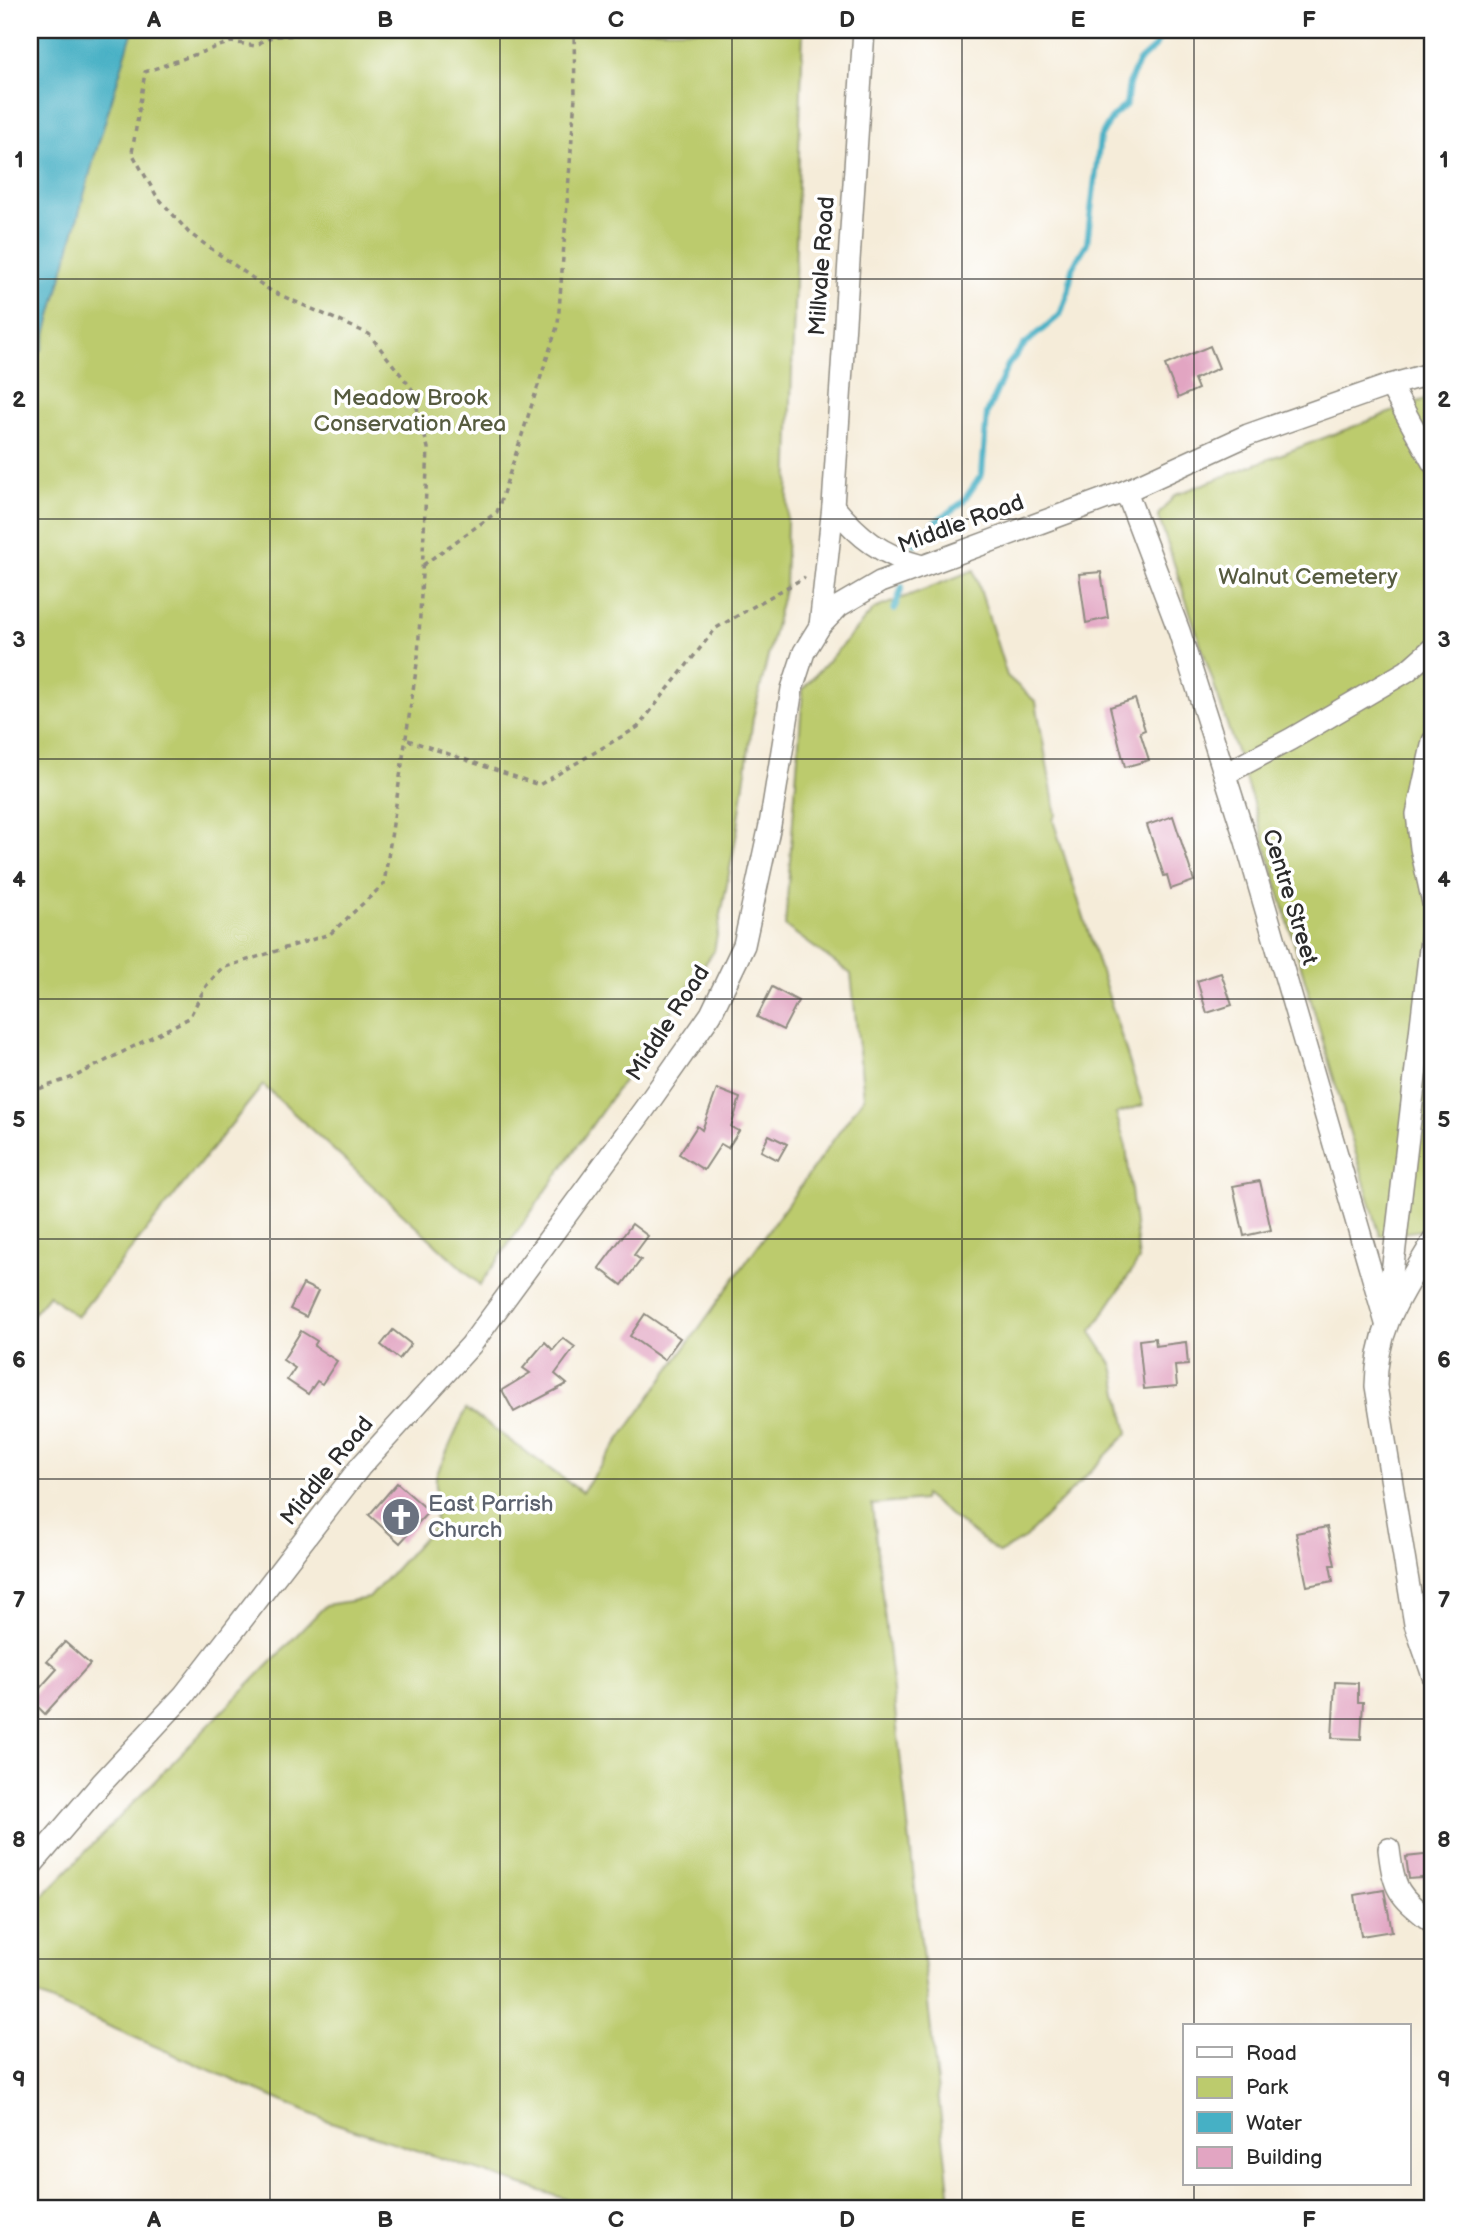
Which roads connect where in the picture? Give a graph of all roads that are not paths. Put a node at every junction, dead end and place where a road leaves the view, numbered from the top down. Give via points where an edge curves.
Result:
1 (864, 30) edge
2 (1433, 373) edge
3 (1390, 385) junction
4 (1433, 463) edge
5 (1126, 491) junction
6 (833, 506) junction
7 (922, 566) junction
8 (820, 626) junction
9 (1433, 648) edge
10 (1433, 741) edge
11 (1225, 774) junction
12 (1433, 903) edge
13 (1433, 923) edge
14 (1433, 1056) edge
15 (1414, 1096) junction
16 (1433, 1241) edge
17 (1386, 1323) junction
18 (1433, 1676) edge
19 (1389, 1849) dead end
20 (30, 1867) edge
21 (1433, 1923) edge

1 - 6 street, Millvale Road
2 - 3 street, Middle Road
3 - 4 street
3 - 5 street, Middle Road via 1248,435
5 - 7 street, Middle Road
5 - 11 street, Centre Street via 1179,631
6 - 7 street via 866,541
6 - 8 street, Millvale Road
7 - 8 street, Middle Road via 858,593
8 - 20 street, Middle Road via 804,652 792,690 744,945 710,1014 471,1345 360,1467 184,1695
9 - 11 street via 1407,671
10 - 12 street via 1417,814
11 - 17 street, Centre Street
13 - 15 street
14 - 15 street
15 - 17 street
16 - 17 street
17 - 18 street via 1376,1361 1376,1386 1415,1624
19 - 21 street via 1392,1879 1406,1901

